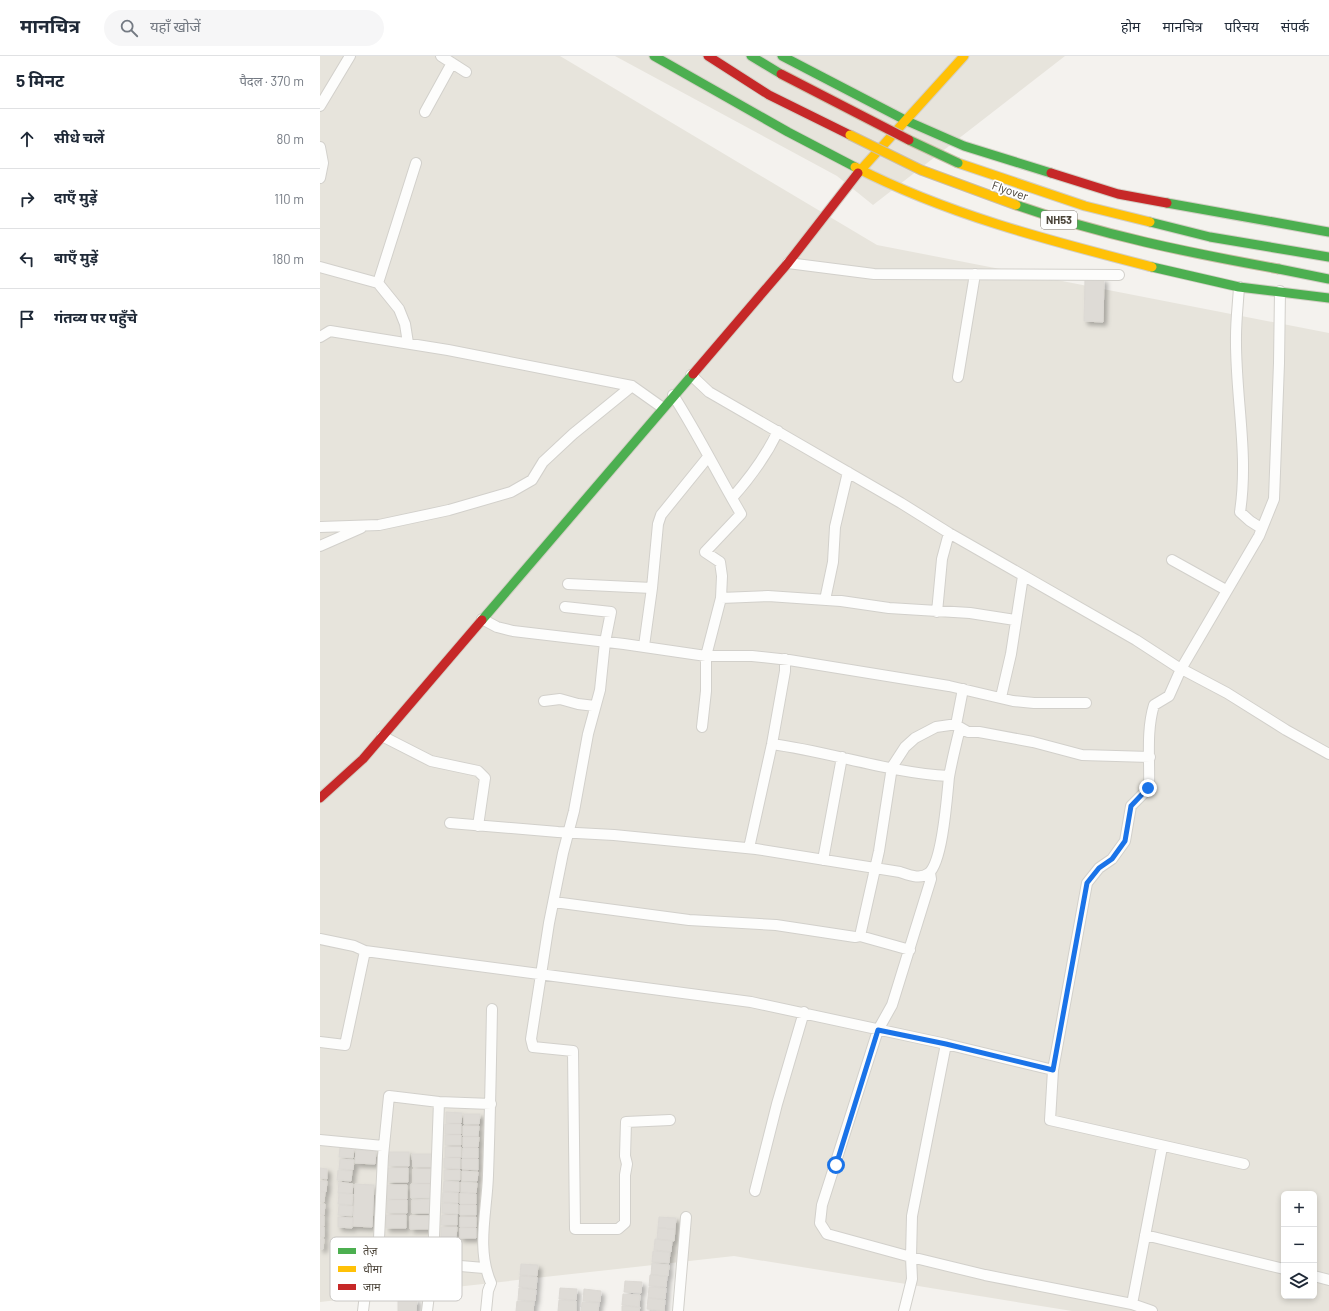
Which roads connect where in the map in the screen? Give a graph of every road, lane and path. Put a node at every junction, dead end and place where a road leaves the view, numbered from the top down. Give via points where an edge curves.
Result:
1 (350, 56) edge
2 (441, 56) edge
3 (654, 56) edge
4 (708, 56) edge
5 (751, 56) edge
6 (782, 56) edge
7 (964, 56) edge
8 (452, 63) junction
9 (466, 72) dead end
10 (320, 106) edge
11 (425, 112) dead end
12 (907, 121) junction
13 (320, 147) edge
14 (416, 162) dead end
15 (861, 170) junction
16 (320, 178) edge
17 (1329, 232) edge
18 (1329, 257) edge
19 (788, 263) junction
20 (320, 267) edge
21 (975, 274) junction
22 (1119, 275) dead end
23 (1329, 280) edge
24 (378, 283) junction
25 (1239, 287) junction
26 (1280, 292) junction
27 (1329, 298) edge
28 (320, 337) edge
29 (408, 344) junction
30 (691, 375) junction
31 (958, 377) dead end
32 (632, 386) junction
33 (673, 395) junction
34 (663, 408) junction
35 (778, 431) junction
36 (708, 457) junction
37 (848, 472) junction
38 (732, 498) junction
39 (364, 526) junction
40 (320, 527) edge
41 (1261, 528) junction
42 (949, 533) junction
43 (320, 546) edge
44 (1172, 560) dead end
45 (1022, 576) junction
46 (568, 584) dead end
47 (652, 588) junction
48 (1226, 590) junction
49 (721, 598) junction
50 (826, 600) junction
51 (565, 607) dead end
52 (937, 612) junction
53 (482, 619) junction
54 (1015, 620) junction
55 (605, 642) junction
56 (644, 646) junction
57 (706, 656) junction
58 (785, 659) junction
59 (1181, 669) junction
60 (963, 689) junction
61 (1001, 697) junction
62 (544, 701) dead end
63 (1086, 703) dead end
64 (595, 706) junction
65 (702, 727) dead end
66 (958, 727) junction
67 (382, 736) junction
68 (772, 744) junction
69 (1329, 754) edge
70 (842, 756) junction
71 (1150, 757) junction
72 (892, 767) junction
73 (949, 776) junction
74 (320, 798) edge
75 (450, 823) dead end
76 (478, 826) junction
77 (568, 833) junction
78 (749, 848) junction
79 (823, 860) junction
80 (875, 868) junction
81 (930, 872) junction
82 (554, 902) junction
83 (860, 936) junction
84 (320, 939) edge
85 (910, 950) junction
86 (365, 951) junction
87 (541, 974) junction
88 (492, 1009) dead end
89 (804, 1012) junction
90 (878, 1030) junction
91 (320, 1042) edge
92 (946, 1044) junction
93 (1053, 1070) junction
94 (439, 1102) junction
95 (491, 1104) junction
96 (670, 1120) dead end
97 (320, 1140) edge
98 (383, 1146) junction
99 (1162, 1147) junction
100 (1244, 1164) dead end
101 (755, 1191) dead end
102 (686, 1217) dead end
103 (1145, 1235) junction
104 (379, 1237) edge
105 (434, 1237) edge
106 (911, 1257) junction
107 (462, 1266) edge
108 (484, 1268) junction
109 (1281, 1268) edge
110 (1317, 1277) edge
111 (1329, 1280) edge
112 (364, 1301) edge
113 (428, 1301) edge
114 (1132, 1304) junction
115 (363, 1311) edge
116 (427, 1311) edge
117 (486, 1311) edge
118 (678, 1311) edge
119 (904, 1311) edge
120 (1152, 1311) edge

1 - 10 street
2 - 8 street
3 - 15 main road
4 - 23 main road, Flyover / NH53, bridge via 769,95 908,165 951,182 1067,223 1155,245
5 - 18 main road, Flyover / NH53, bridge via 780,74 958,164 1085,206 1210,237
6 - 12 main road
7 - 12 main road
8 - 9 street
8 - 11 street
12 - 15 main road
12 - 17 main road via 964,146 1118,194
13 - 16 street via 323,163
14 - 24 street
15 - 19 main road
15 - 25 main road via 957,212 1052,240
19 - 21 street via 874,274
19 - 30 main road
20 - 24 street
21 - 22 street
21 - 31 street
24 - 29 street via 398,309 405,324
25 - 26 main road
25 - 41 street via 1236,337 1242,425 1240,512
26 - 27 main road
26 - 41 street via 1276,481 1274,499
28 - 29 street via 330,331
29 - 32 street
30 - 33 main road
30 - 35 street via 710,392
32 - 34 street
32 - 39 street via 543,462 532,480 511,492 448,510
33 - 34 main road
33 - 36 street via 691,422
34 - 53 main road
35 - 37 street
35 - 38 street via 768,452
36 - 38 street
36 - 47 street via 661,515
37 - 42 street
37 - 50 street via 835,527 833,562
38 - 49 street via 741,514 705,552 720,562
39 - 40 street
39 - 43 street
41 - 48 street
42 - 45 street
42 - 52 street via 942,558
44 - 48 street
45 - 54 street
45 - 59 street via 1130,636
46 - 47 street
47 - 56 street
48 - 59 street
49 - 50 street via 768,596
49 - 57 street
50 - 52 street
51 - 55 street via 611,612
52 - 54 street via 970,613
53 - 55 street via 497,627 513,631
53 - 67 main road
54 - 61 street via 1011,654
55 - 56 street
55 - 64 street via 600,690
56 - 57 street
57 - 58 street
57 - 65 street
58 - 60 street
58 - 68 street
59 - 69 street via 1227,692
59 - 71 street via 1169,696 1154,705 1149,721
60 - 61 street
60 - 66 street
61 - 63 street via 1034,703
62 - 64 street via 560,699
64 - 77 street
66 - 71 street via 968,732 1033,742 1082,755
66 - 72 street via 936,727 915,738 905,747
66 - 73 street
67 - 74 main road via 363,759
67 - 76 street via 431,761 478,772 485,778
68 - 70 street
68 - 78 street
70 - 72 street
70 - 79 street
71 - 93 street via 1148,788 1131,806 1125,841 1112,859 1099,868 1087,883
72 - 73 street via 921,774
72 - 80 street
73 - 81 street via 946,822
75 - 76 street
76 - 77 street
77 - 78 street
77 - 82 street
78 - 79 street
79 - 80 street
80 - 81 street via 918,877
80 - 83 street
81 - 85 street via 931,879
82 - 83 street via 690,920 776,925
82 - 87 street
83 - 85 street
84 - 86 street
85 - 90 street via 892,1005
86 - 87 street
86 - 91 street via 345,1045
87 - 89 street via 751,1002
87 - 96 street via 531,1039 533,1047 573,1051 575,1229 618,1229 624,1223 626,1122
88 - 95 street
89 - 90 street
89 - 101 street
90 - 92 street
90 - 106 street via 822,1205 820,1223 827,1234
92 - 93 street
92 - 106 street via 912,1216
93 - 99 street via 1050,1120
94 - 95 street
94 - 98 street via 389,1096
94 - 105 street
95 - 108 street via 487,1197 482,1233
97 - 98 street
98 - 104 street
99 - 100 street
99 - 103 street
102 - 118 street
103 - 109 street
103 - 114 street
106 - 114 street via 985,1275
106 - 119 street via 912,1279
107 - 108 street
108 - 117 street via 491,1283
110 - 111 street
112 - 115 street
113 - 116 street
114 - 120 street

